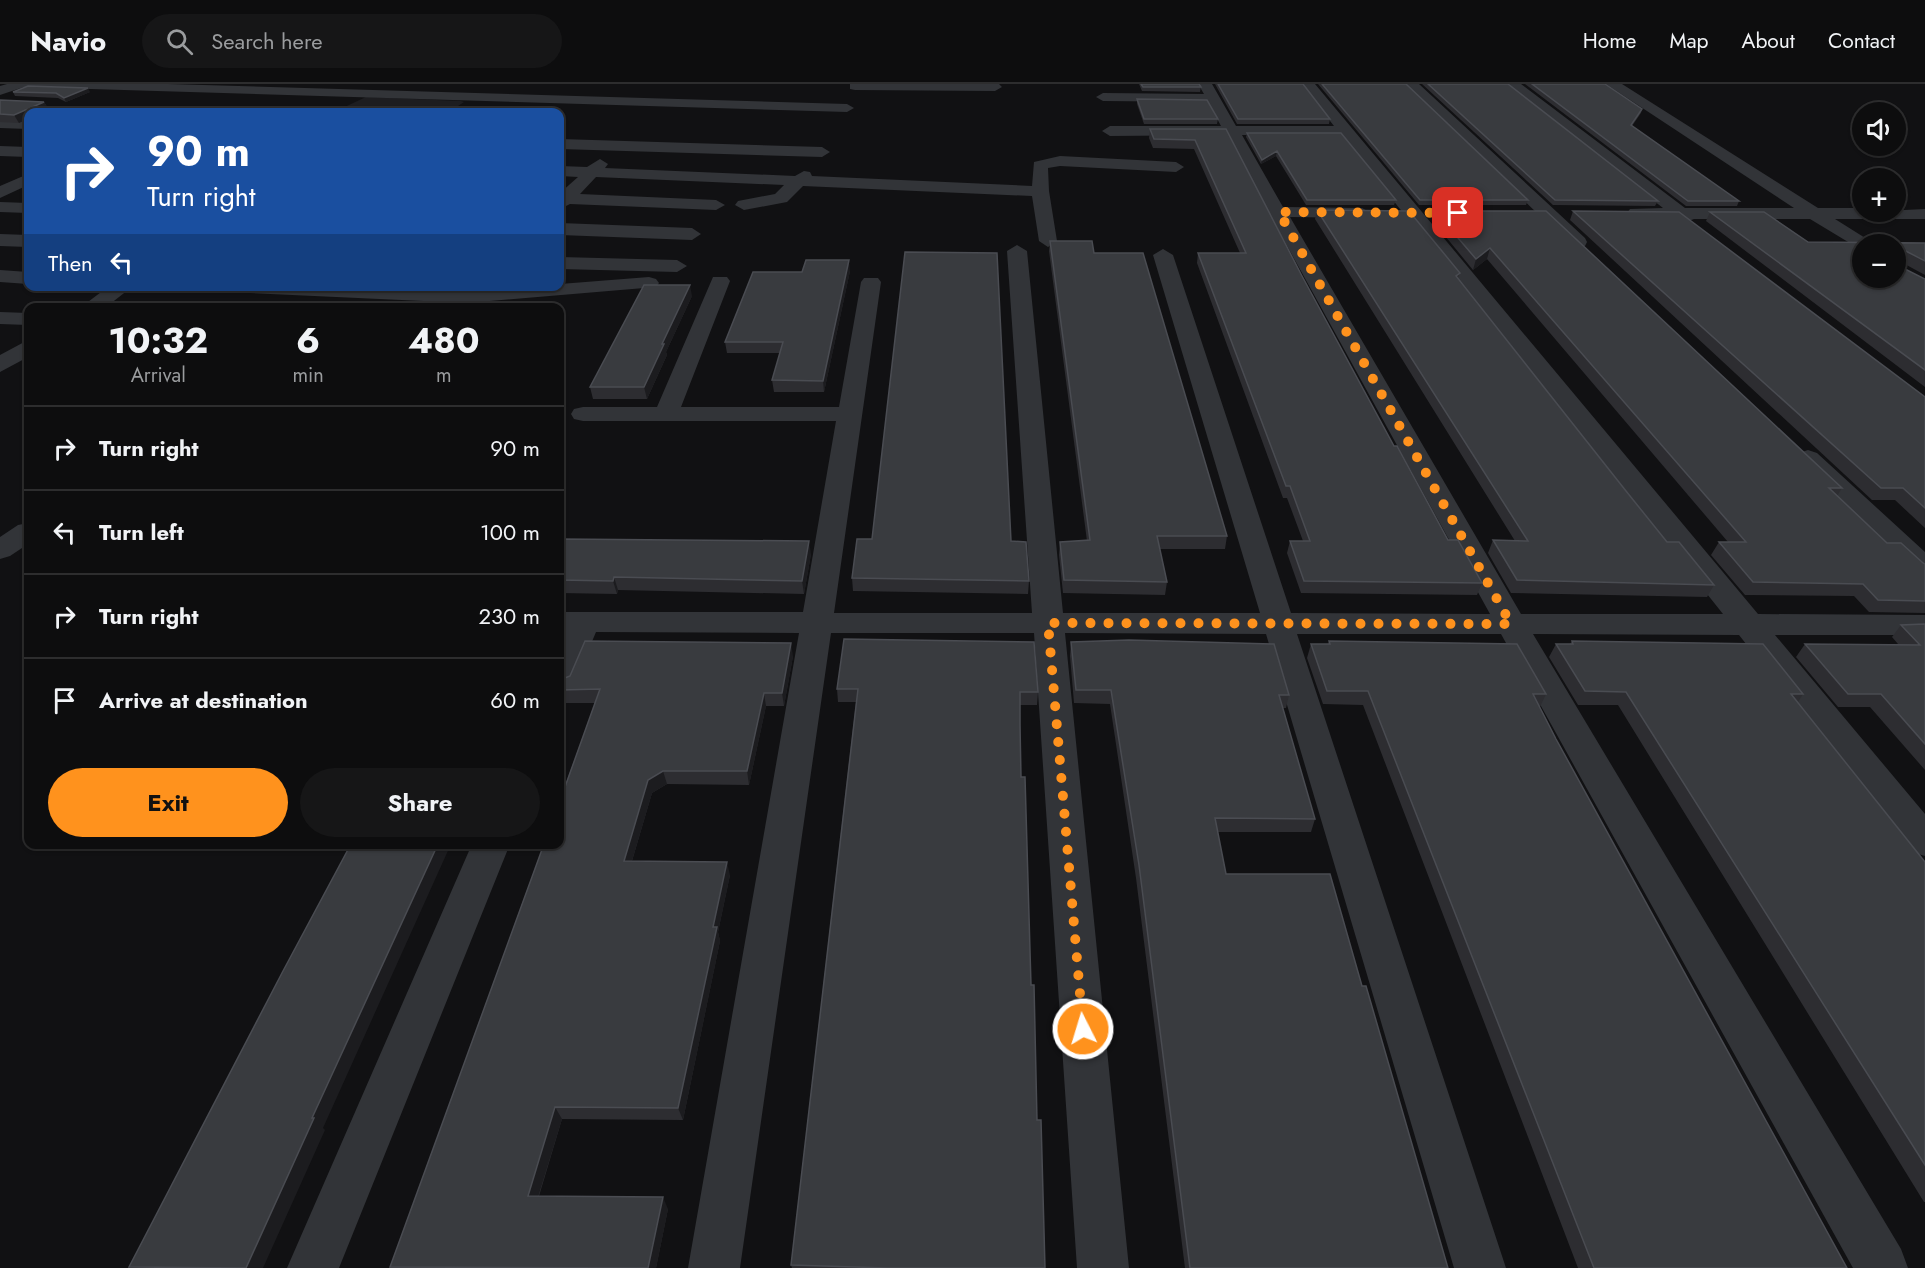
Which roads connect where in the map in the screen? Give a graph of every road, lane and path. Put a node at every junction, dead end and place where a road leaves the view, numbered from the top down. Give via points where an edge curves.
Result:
1 (21, 84) edge
2 (27, 84) edge
3 (433, 84) edge
4 (1308, 84) edge
5 (1411, 84) edge
6 (1512, 84) edge
7 (1614, 84) edge
8 (222, 86) edge
9 (850, 87) edge
10 (995, 87) dead end
11 (674, 89) dead end
12 (1209, 91) edge
13 (360, 94) junction
14 (4, 95) edge
15 (412, 96) junction
16 (1103, 97) dead end
17 (486, 98) junction
18 (188, 103) dead end
19 (657, 103) junction
20 (336, 106) dead end
21 (472, 108) edge
22 (644, 116) dead end
23 (0, 124) edge
24 (24, 125) edge
25 (630, 130) dead end
26 (1110, 130) dead end
27 (1232, 130) junction
28 (1346, 130) junction
29 (832, 136) dead end
30 (564, 144) edge
31 (618, 145) junction
32 (0, 151) edge
33 (24, 152) edge
34 (822, 152) junction
35 (1176, 167) dead end
36 (564, 171) edge
37 (592, 172) junction
38 (0, 176) edge
39 (24, 178) edge
40 (24, 180) edge
41 (801, 180) junction
42 (1040, 190) junction
43 (0, 193) edge
44 (564, 197) edge
45 (564, 200) edge
46 (716, 205) dead end
47 (744, 205) dead end
48 (0, 207) edge
49 (24, 208) edge
50 (1279, 212) junction
51 (1405, 213) junction
52 (1526, 213) edge
53 (1548, 213) junction
54 (1570, 213) dead end
55 (1614, 213) edge
56 (1681, 213) junction
57 (1814, 214) junction
58 (1925, 214) edge
59 (564, 229) edge
60 (692, 234) dead end
61 (1709, 235) edge
62 (1852, 238) edge
63 (0, 240) edge
64 (24, 241) edge
65 (1591, 254) edge
66 (1163, 255) dead end
67 (564, 263) edge
68 (676, 266) dead end
69 (0, 276) edge
70 (24, 278) edge
71 (720, 281) dead end
72 (871, 282) dead end
73 (649, 283) edge
74 (564, 287) edge
75 (116, 291) edge
76 (324, 291) edge
77 (492, 291) edge
78 (472, 292) edge
79 (441, 297) junction
80 (98, 303) edge
81 (431, 303) edge
82 (0, 318) edge
83 (24, 319) edge
84 (24, 350) edge
85 (0, 365) edge
86 (0, 371) edge
87 (24, 372) edge
88 (583, 414) dead end
89 (666, 414) junction
90 (850, 414) junction
91 (1796, 447) edge
92 (24, 534) edge
93 (0, 550) edge
94 (1925, 568) edge
95 (572, 622) edge
96 (817, 623) junction
97 (1048, 623) junction
98 (1278, 624) junction
99 (1511, 624) junction
100 (1748, 625) junction
101 (1925, 625) edge
102 (564, 661) edge
103 (1925, 841) edge
104 (489, 849) edge
105 (313, 1268) edge
106 (714, 1268) edge
107 (1103, 1268) edge
108 (1480, 1268) edge
109 (1882, 1268) edge

1 - 14 street
2 - 8 street
3 - 15 street
4 - 28 street
5 - 53 street
6 - 56 street
7 - 57 street
8 - 13 street
8 - 18 street
9 - 10 street
9 - 19 street via 845,113
11 - 19 street
12 - 16 street
12 - 27 street
13 - 15 street
13 - 20 street
15 - 17 street
17 - 19 street
17 - 21 street
19 - 22 street
23 - 24 street
25 - 31 street
26 - 27 street
27 - 28 street
27 - 50 street
28 - 51 street
29 - 34 street
30 - 31 street
31 - 34 street
31 - 37 street
32 - 33 street
34 - 41 street
35 - 42 street via 1047,163 1040,165
36 - 37 street
37 - 41 street
37 - 44 street
38 - 39 street
40 - 43 street
41 - 42 street
41 - 47 street via 781,198
42 - 97 street via 1033,246
45 - 46 street
48 - 49 street
50 - 51 street
50 - 99 street
51 - 100 street
52 - 53 street
53 - 54 street
53 - 65 street
55 - 56 street
56 - 57 street
56 - 61 street
57 - 58 street
57 - 62 street
59 - 60 street
63 - 64 street
66 - 98 street
67 - 68 street
69 - 70 street
71 - 89 street
72 - 90 street
73 - 74 street
75 - 80 street
76 - 79 street
77 - 78 street
78 - 79 street
79 - 81 street
82 - 83 street
84 - 85 street
86 - 87 street
88 - 89 street
89 - 90 street
90 - 96 street
91 - 94 street
92 - 93 street
95 - 96 street
95 - 102 street
96 - 97 street
96 - 106 street
97 - 98 street
97 - 107 street
98 - 99 street
98 - 108 street
99 - 100 street
99 - 109 street
100 - 101 street
100 - 103 street
104 - 105 street

